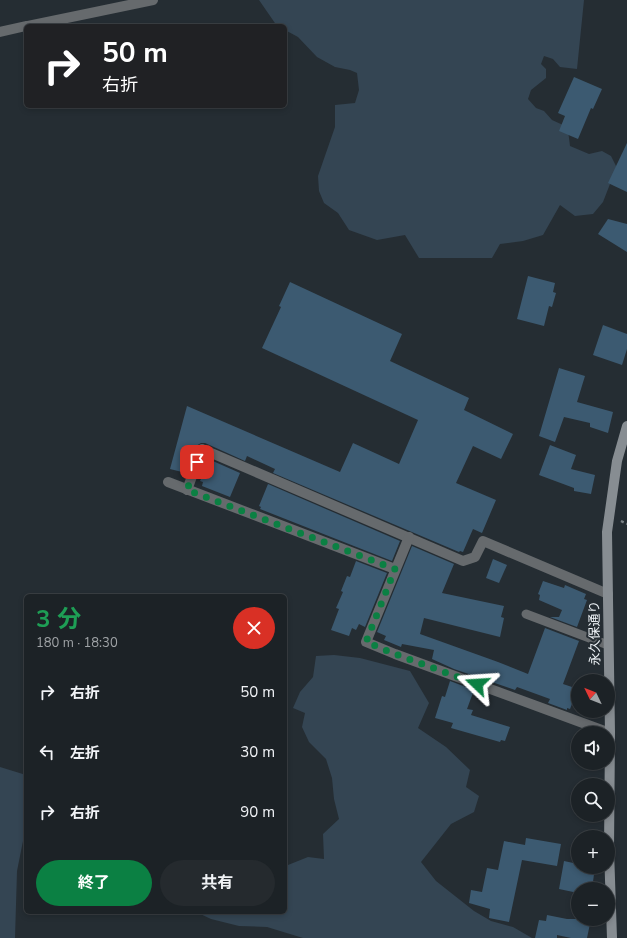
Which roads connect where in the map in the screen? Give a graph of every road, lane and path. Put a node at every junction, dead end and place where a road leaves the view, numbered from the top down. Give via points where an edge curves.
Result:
1 (153, 0) edge
2 (37, 24) edge
3 (24, 27) edge
4 (0, 32) edge
5 (627, 426) edge
6 (168, 482) dead end
7 (187, 490) junction
8 (409, 537) junction
9 (395, 569) junction
10 (608, 594) junction
11 (526, 614) dead end
12 (608, 645) junction
13 (591, 726) edge
14 (610, 726) edge
15 (610, 770) edge
16 (612, 938) edge

1 - 2 street
3 - 4 street
5 - 10 street, 永久保通り via 617,461 607,532
6 - 7 street
7 - 8 street via 202,449
7 - 9 street
8 - 9 street
8 - 10 street via 463,561 475,557 483,541
9 - 13 street via 366,642
10 - 12 street, 永久保通り
11 - 12 lane
12 - 14 street, 永久保通り
15 - 16 street, 永久保通り

